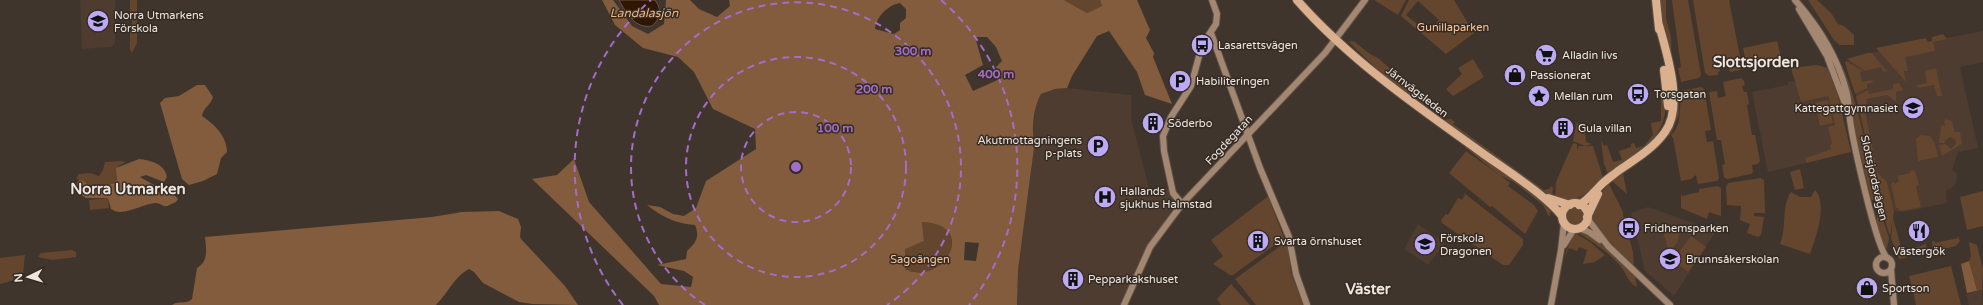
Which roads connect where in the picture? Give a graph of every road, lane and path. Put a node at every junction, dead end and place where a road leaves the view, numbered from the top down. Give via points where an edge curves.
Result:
1 (1212, 0) edge
2 (1297, 0) edge
3 (1365, 0) edge
4 (1656, 0) edge
5 (1794, 0) edge
6 (1213, 31) junction
7 (1336, 38) junction
8 (1248, 134) junction
9 (1610, 177) junction
10 (1599, 186) junction
11 (1533, 190) junction
12 (1182, 204) junction
13 (1571, 204) junction
14 (1587, 218) junction
15 (1563, 219) junction
16 (1577, 229) junction
17 (1878, 240) junction
18 (1608, 246) junction
19 (1561, 250) junction
20 (1887, 258) junction
21 (1878, 261) junction
22 (1891, 270) junction
23 (1882, 273) junction
24 (1892, 294) junction
25 (1124, 305) edge
26 (1307, 305) edge
27 (1551, 305) edge
28 (1670, 305) edge
29 (1894, 305) edge

1 - 6 street via 1217,14
2 - 7 highway, Järnvägsleden
3 - 7 street, Fogdegatan
4 - 9 highway via 1673,105 1668,127 1655,142
5 - 17 street, Slottsjordsvägen via 1818,29 1837,64 1846,90 1850,120
6 - 8 street
6 - 12 street via 1202,45 1191,86 1170,117 1164,136 1164,151 1173,193
7 - 8 street, Fogdegatan via 1325,53
7 - 11 highway, Järnvägsleden via 1404,96
8 - 12 street, Fogdegatan
8 - 26 street via 1289,237 1296,274
9 - 10 highway
9 - 14 highway via 1594,201
10 - 13 highway
10 - 13 highway via 1588,199
11 - 13 highway, Järnvägsleden via 1550,199
11 - 15 highway, Järnvägsleden via 1555,207
12 - 25 street, Fogdegatan via 1150,247
13 - 14 highway via 1584,209
13 - 15 highway via 1564,209
14 - 16 highway via 1584,225
14 - 18 street
15 - 16 highway via 1568,227
15 - 19 street
16 - 18 street via 1590,232
16 - 19 street via 1568,236
17 - 20 street, Slottsjordsvägen
17 - 21 street, Slottsjordsvägen
18 - 28 street
19 - 27 street
20 - 21 street
20 - 22 street, Slottsjordsvägen via 1892,262
21 - 23 street, Slottsjordsvägen via 1877,268
22 - 23 street
22 - 24 street, Slottsjordsvägen
23 - 24 street, Slottsjordsvägen via 1888,280
24 - 29 street, Slottsjordsvägen

